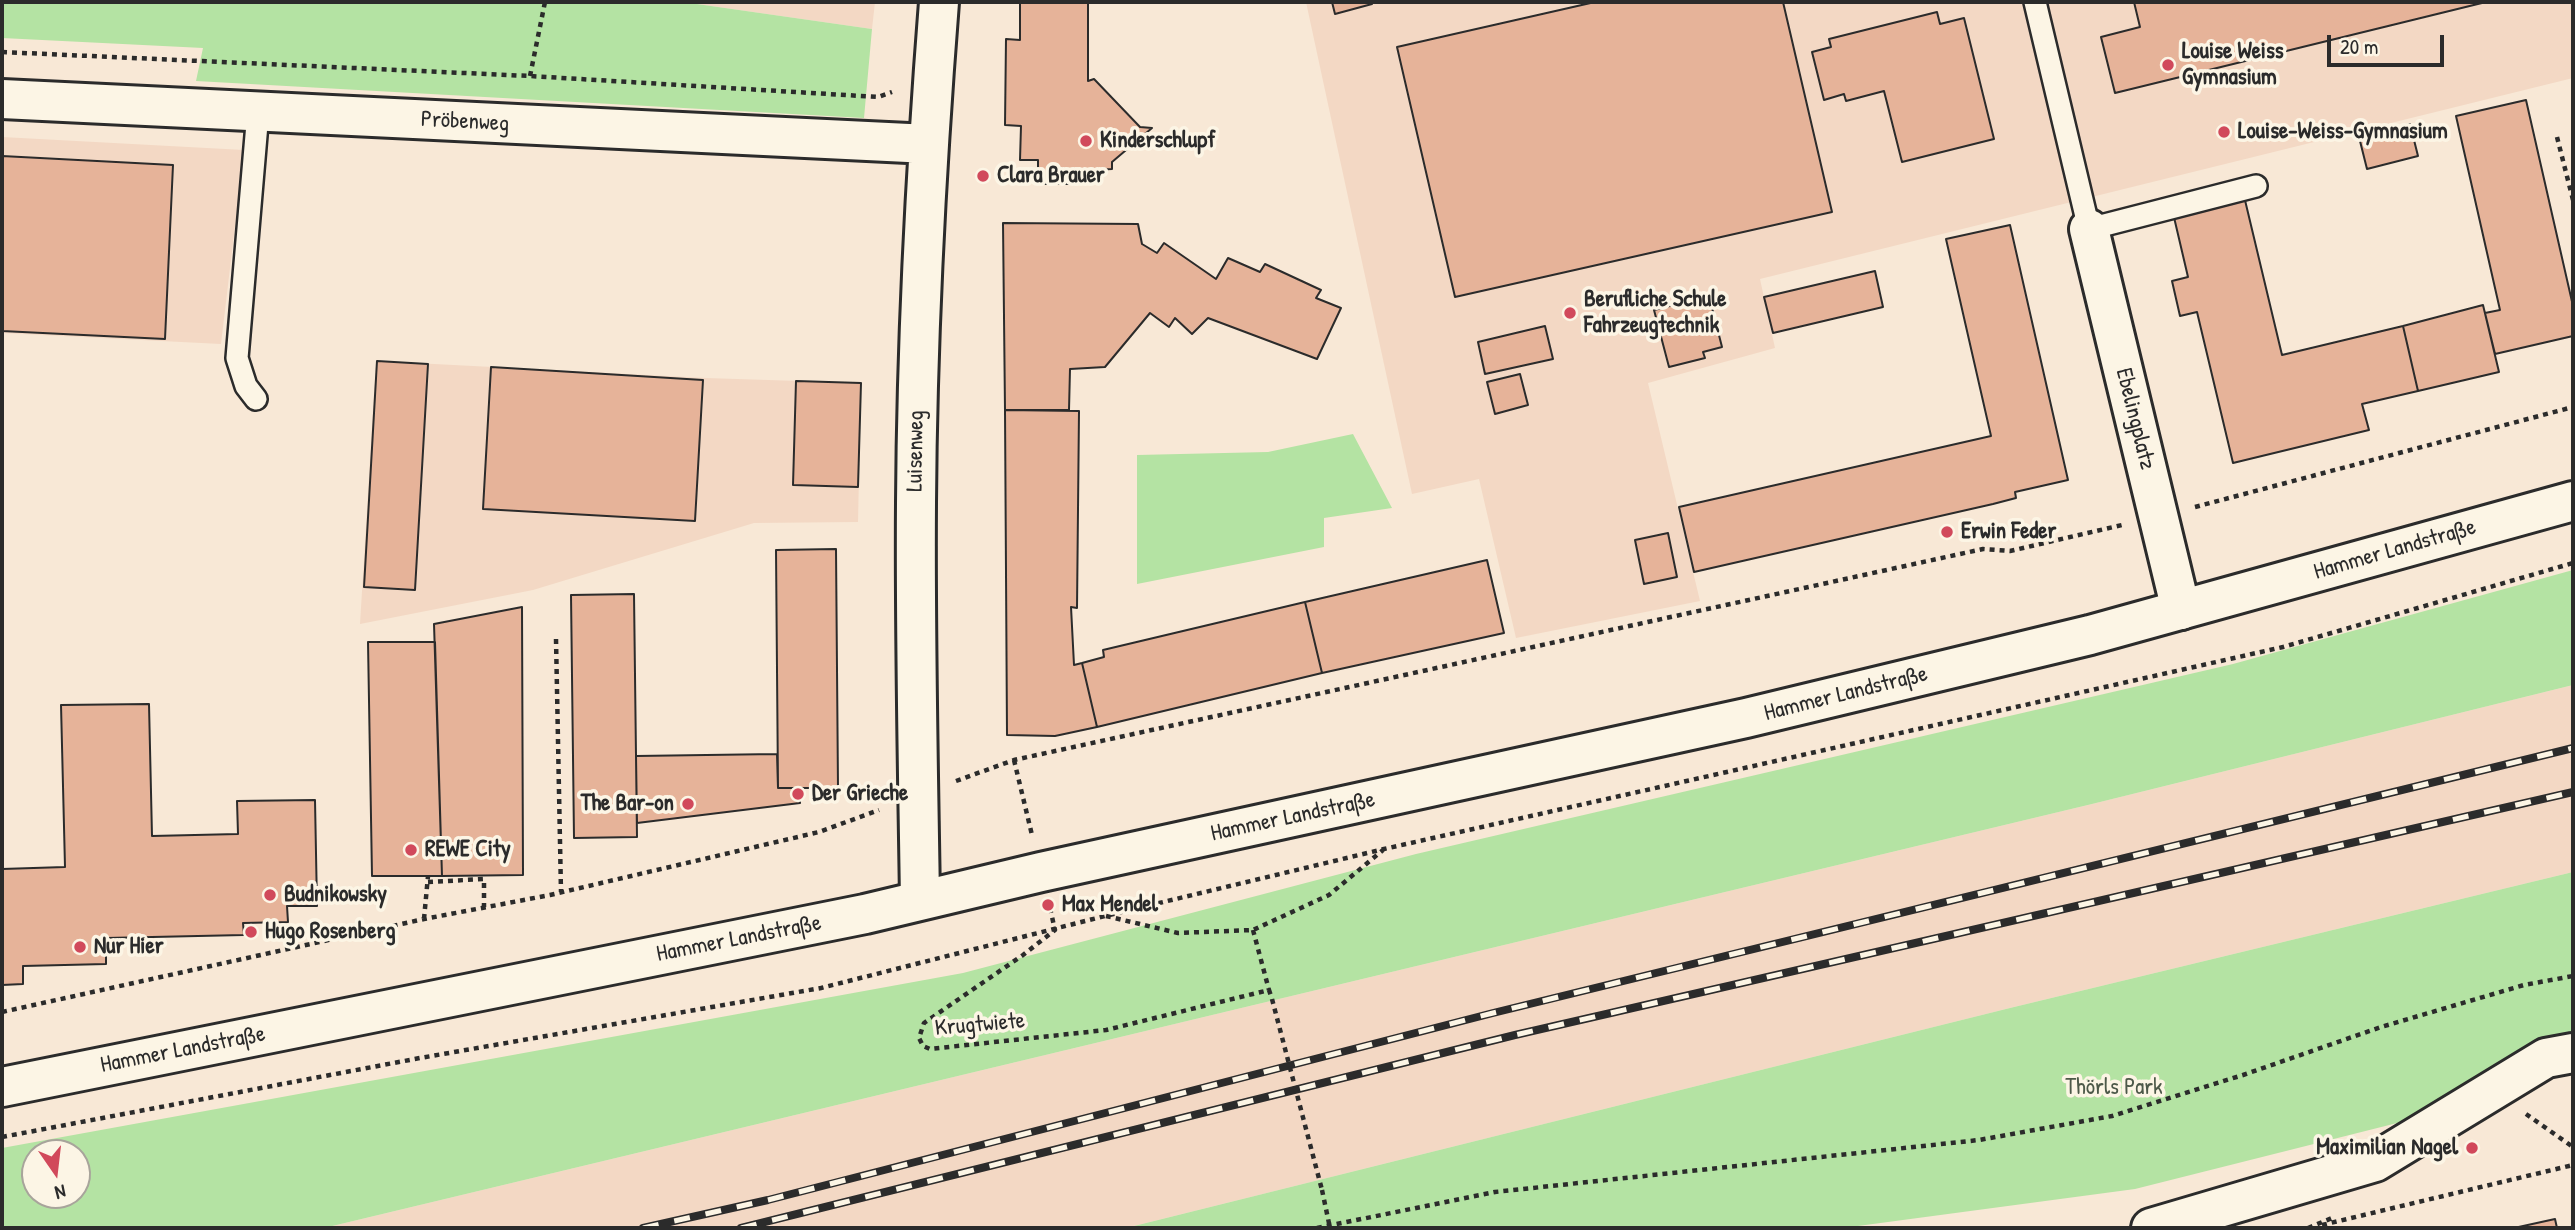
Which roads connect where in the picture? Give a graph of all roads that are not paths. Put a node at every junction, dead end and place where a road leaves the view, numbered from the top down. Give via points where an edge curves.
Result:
1 (939, 2) edge
2 (2035, 2) edge
3 (2, 99) edge
4 (258, 112) junction
5 (929, 144) junction
6 (2256, 186) dead end
7 (2089, 229) junction
8 (256, 399) dead end
9 (2573, 501) edge
10 (2181, 610) junction
11 (920, 900) junction
12 (2573, 1053) edge
13 (2, 1087) edge
14 (2223, 1218) edge
15 (2151, 1228) edge

1 - 5 street, Luisenweg
2 - 7 lane
3 - 4 street, Pröbenweg
4 - 5 street, Pröbenweg
4 - 8 lane via 237,358 246,386
5 - 11 street, Luisenweg via 916,441
6 - 7 lane
7 - 10 street, Ebelingplatz
9 - 10 street, Hammer Landstraße
10 - 11 street, Hammer Landstraße via 1746,718
11 - 13 street, Hammer Landstraße
12 - 14 street via 2546,1058 2375,1162
14 - 15 street

